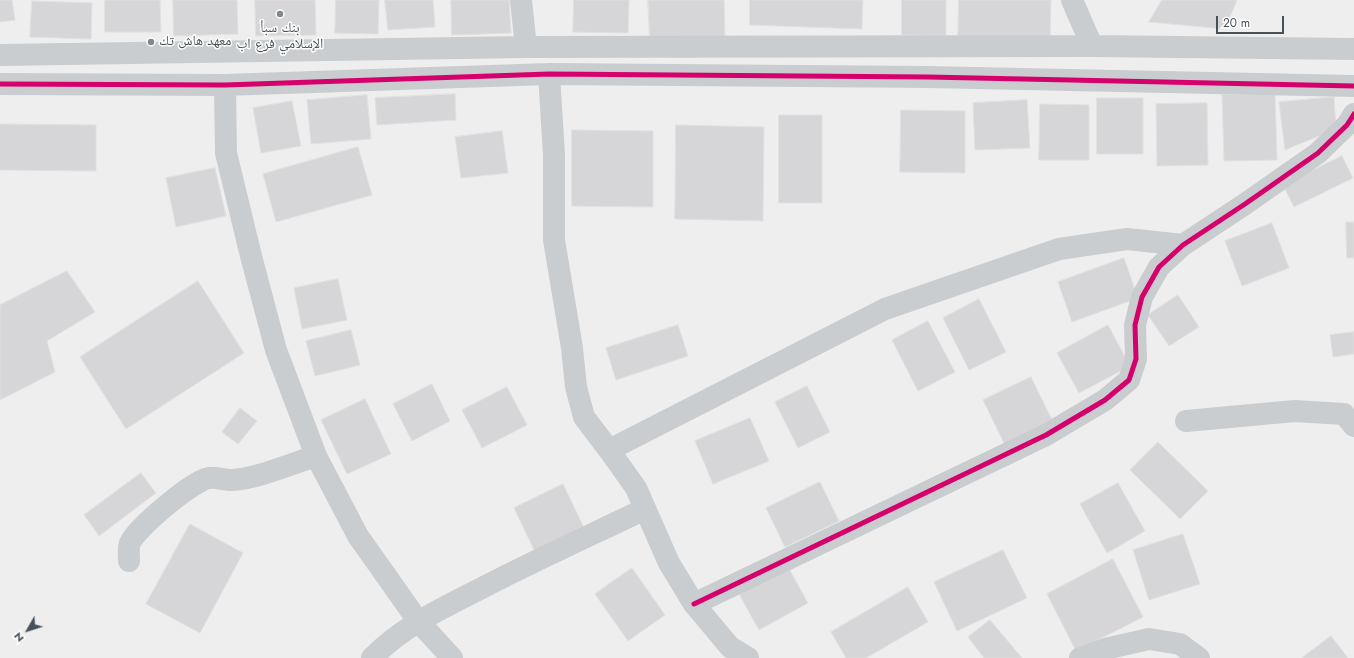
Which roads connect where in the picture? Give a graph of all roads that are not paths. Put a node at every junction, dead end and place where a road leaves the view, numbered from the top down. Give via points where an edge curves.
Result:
1 (521, 0) edge
2 (1072, 0) edge
3 (1092, 46) junction
4 (526, 47) junction
5 (1354, 49) edge
6 (0, 55) edge
7 (549, 74) junction
8 (0, 84) edge
9 (225, 85) junction
10 (1354, 86) edge
11 (1354, 114) edge
12 (1183, 245) junction
13 (1186, 421) dead end
14 (1354, 426) edge
15 (610, 450) junction
16 (316, 456) junction
17 (645, 508) junction
18 (129, 561) dead end
19 (694, 604) junction
20 (418, 621) junction
21 (372, 658) edge
22 (452, 658) edge
23 (748, 658) edge
24 (1080, 658) edge
25 (1199, 658) edge

1 - 4 street
2 - 3 street
3 - 4 street
3 - 5 street
4 - 6 street
7 - 9 street
7 - 10 street via 928,77
7 - 15 street via 554,155 554,240 576,387 584,417
8 - 9 street
9 - 16 street via 226,153 251,256 276,350
11 - 12 street via 1348,125 1318,153
12 - 15 street via 1127,239 1060,249 892,307
12 - 19 street via 1159,267 1142,297 1135,325 1136,359 1129,380 1105,400 1046,435
13 - 14 street via 1295,411 1344,414
15 - 17 street via 636,488
16 - 18 street via 262,474 231,480 209,478 196,484 142,526 130,543
16 - 20 street via 358,536
17 - 19 street via 669,563
17 - 20 street
19 - 23 street via 730,646
20 - 21 street
20 - 22 street
24 - 25 street via 1105,649 1149,639 1180,644

